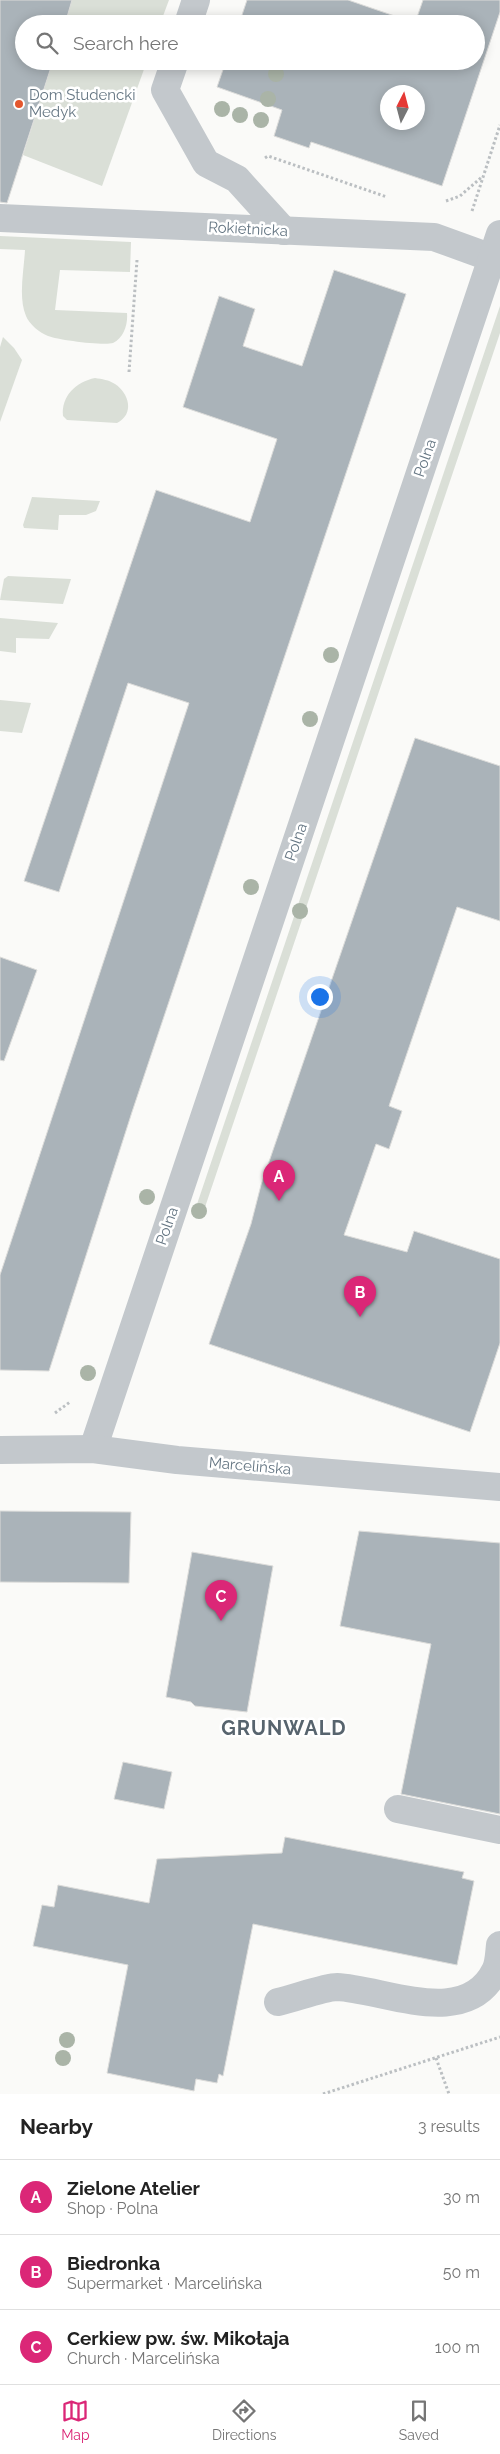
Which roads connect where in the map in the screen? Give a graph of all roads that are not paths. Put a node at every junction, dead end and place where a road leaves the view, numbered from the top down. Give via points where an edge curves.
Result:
1 (196, 0) edge
2 (191, 15) edge
3 (172, 70) edge
4 (0, 218) edge
5 (284, 231) junction
6 (496, 246) edge
7 (0, 1450) edge
8 (93, 1450) junction
9 (500, 1487) edge
10 (398, 1809) dead end
11 (500, 1830) edge
12 (500, 1945) edge
13 (278, 2002) dead end

1 - 2 street
3 - 5 street via 165,90 206,163 237,179
4 - 5 street, Rokietnicka
5 - 6 street, Rokietnicka via 434,237 460,247
6 - 8 street, Polna
7 - 8 street, Marcelińska
8 - 9 street, Marcelińska
10 - 11 street
12 - 13 street via 496,1971 478,1993 461,1999 422,2003 336,1987

